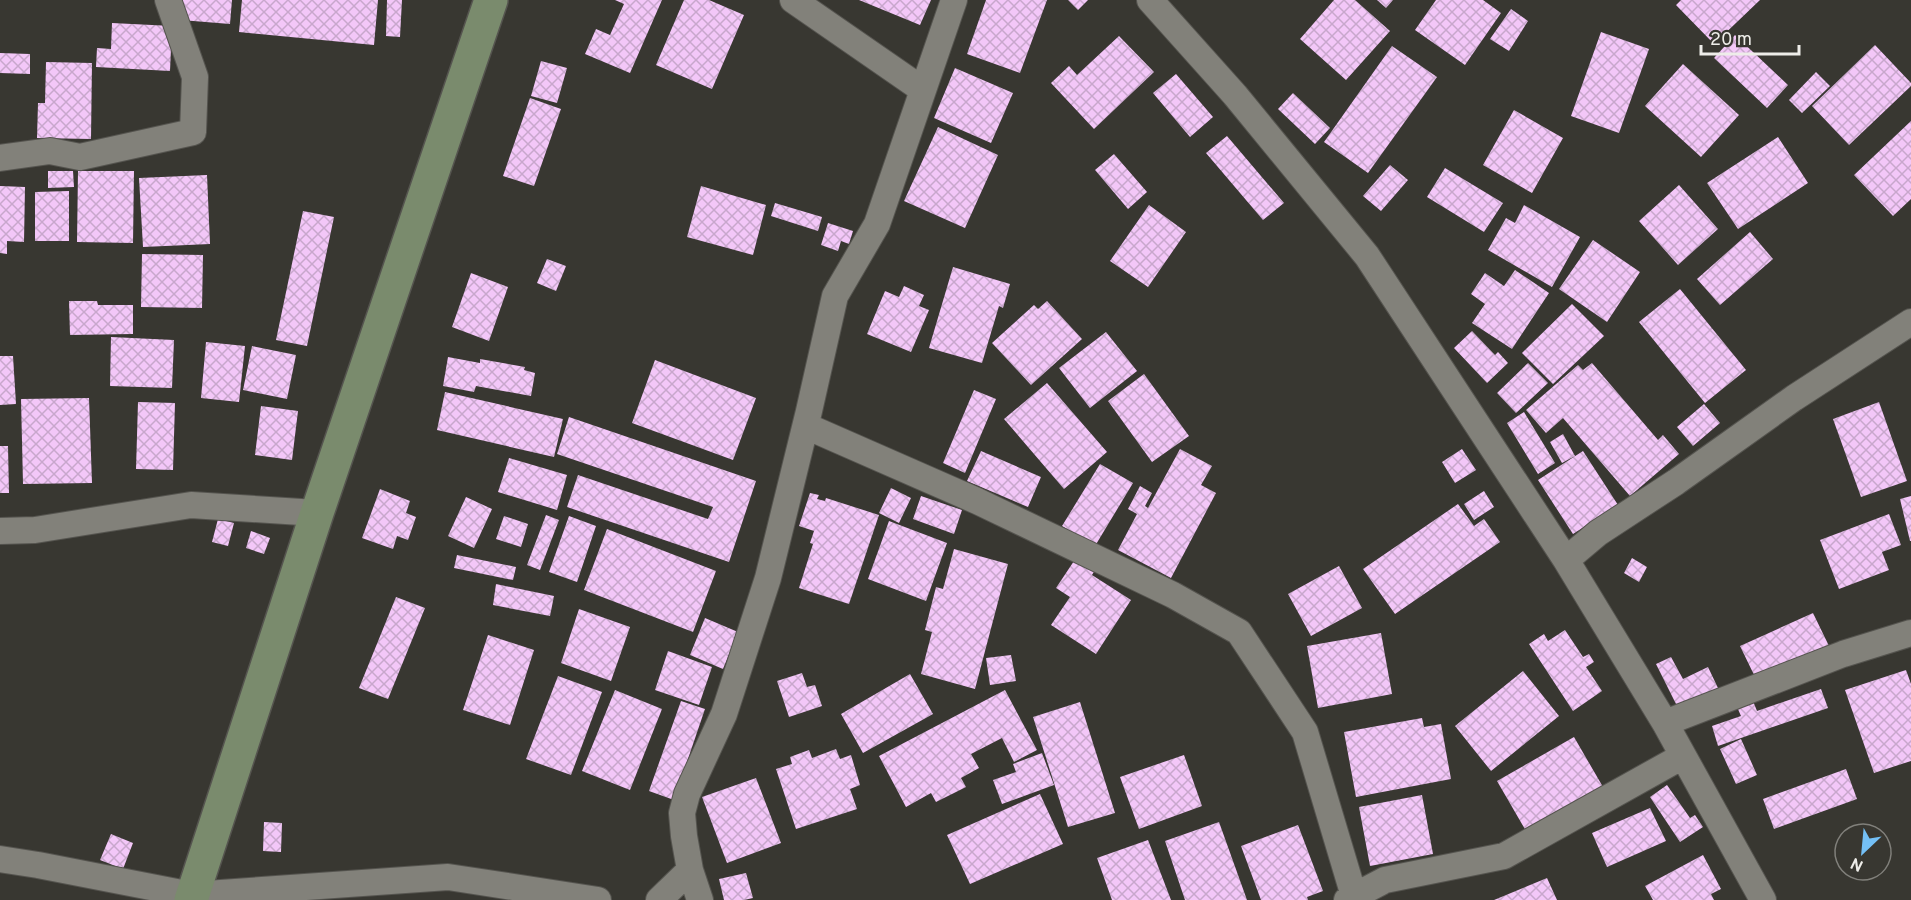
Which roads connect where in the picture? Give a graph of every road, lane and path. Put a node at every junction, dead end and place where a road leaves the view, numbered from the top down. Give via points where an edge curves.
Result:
1 (168, 0) edge
2 (491, 0) edge
3 (793, 0) edge
4 (954, 0) edge
5 (1150, 0) edge
6 (923, 90) junction
7 (0, 158) edge
8 (1911, 322) edge
9 (806, 426) junction
10 (316, 513) junction
11 (0, 531) edge
12 (1566, 560) junction
13 (1911, 633) edge
14 (1665, 723) junction
15 (1683, 756) junction
16 (0, 859) edge
17 (690, 870) junction
18 (191, 898) edge
19 (1351, 898) edge
20 (598, 900) edge
21 (659, 900) edge
22 (700, 900) edge
23 (1763, 900) edge

1 - 7 street via 195,77 193,132 80,157 50,151
2 - 10 main road
3 - 6 street
4 - 6 street
5 - 12 street via 1235,95 1367,256
6 - 9 street via 877,224 835,296
8 - 12 street via 1598,533
9 - 17 street via 768,578 724,714 682,813
9 - 19 street via 977,501 1173,595 1239,632 1305,732
10 - 11 street via 191,505 34,530
10 - 18 main road
12 - 14 street
13 - 14 street via 1844,654
14 - 15 street
15 - 19 street via 1504,856 1385,880
15 - 23 street
16 - 18 street
17 - 21 street
17 - 22 street
18 - 20 street via 448,877

